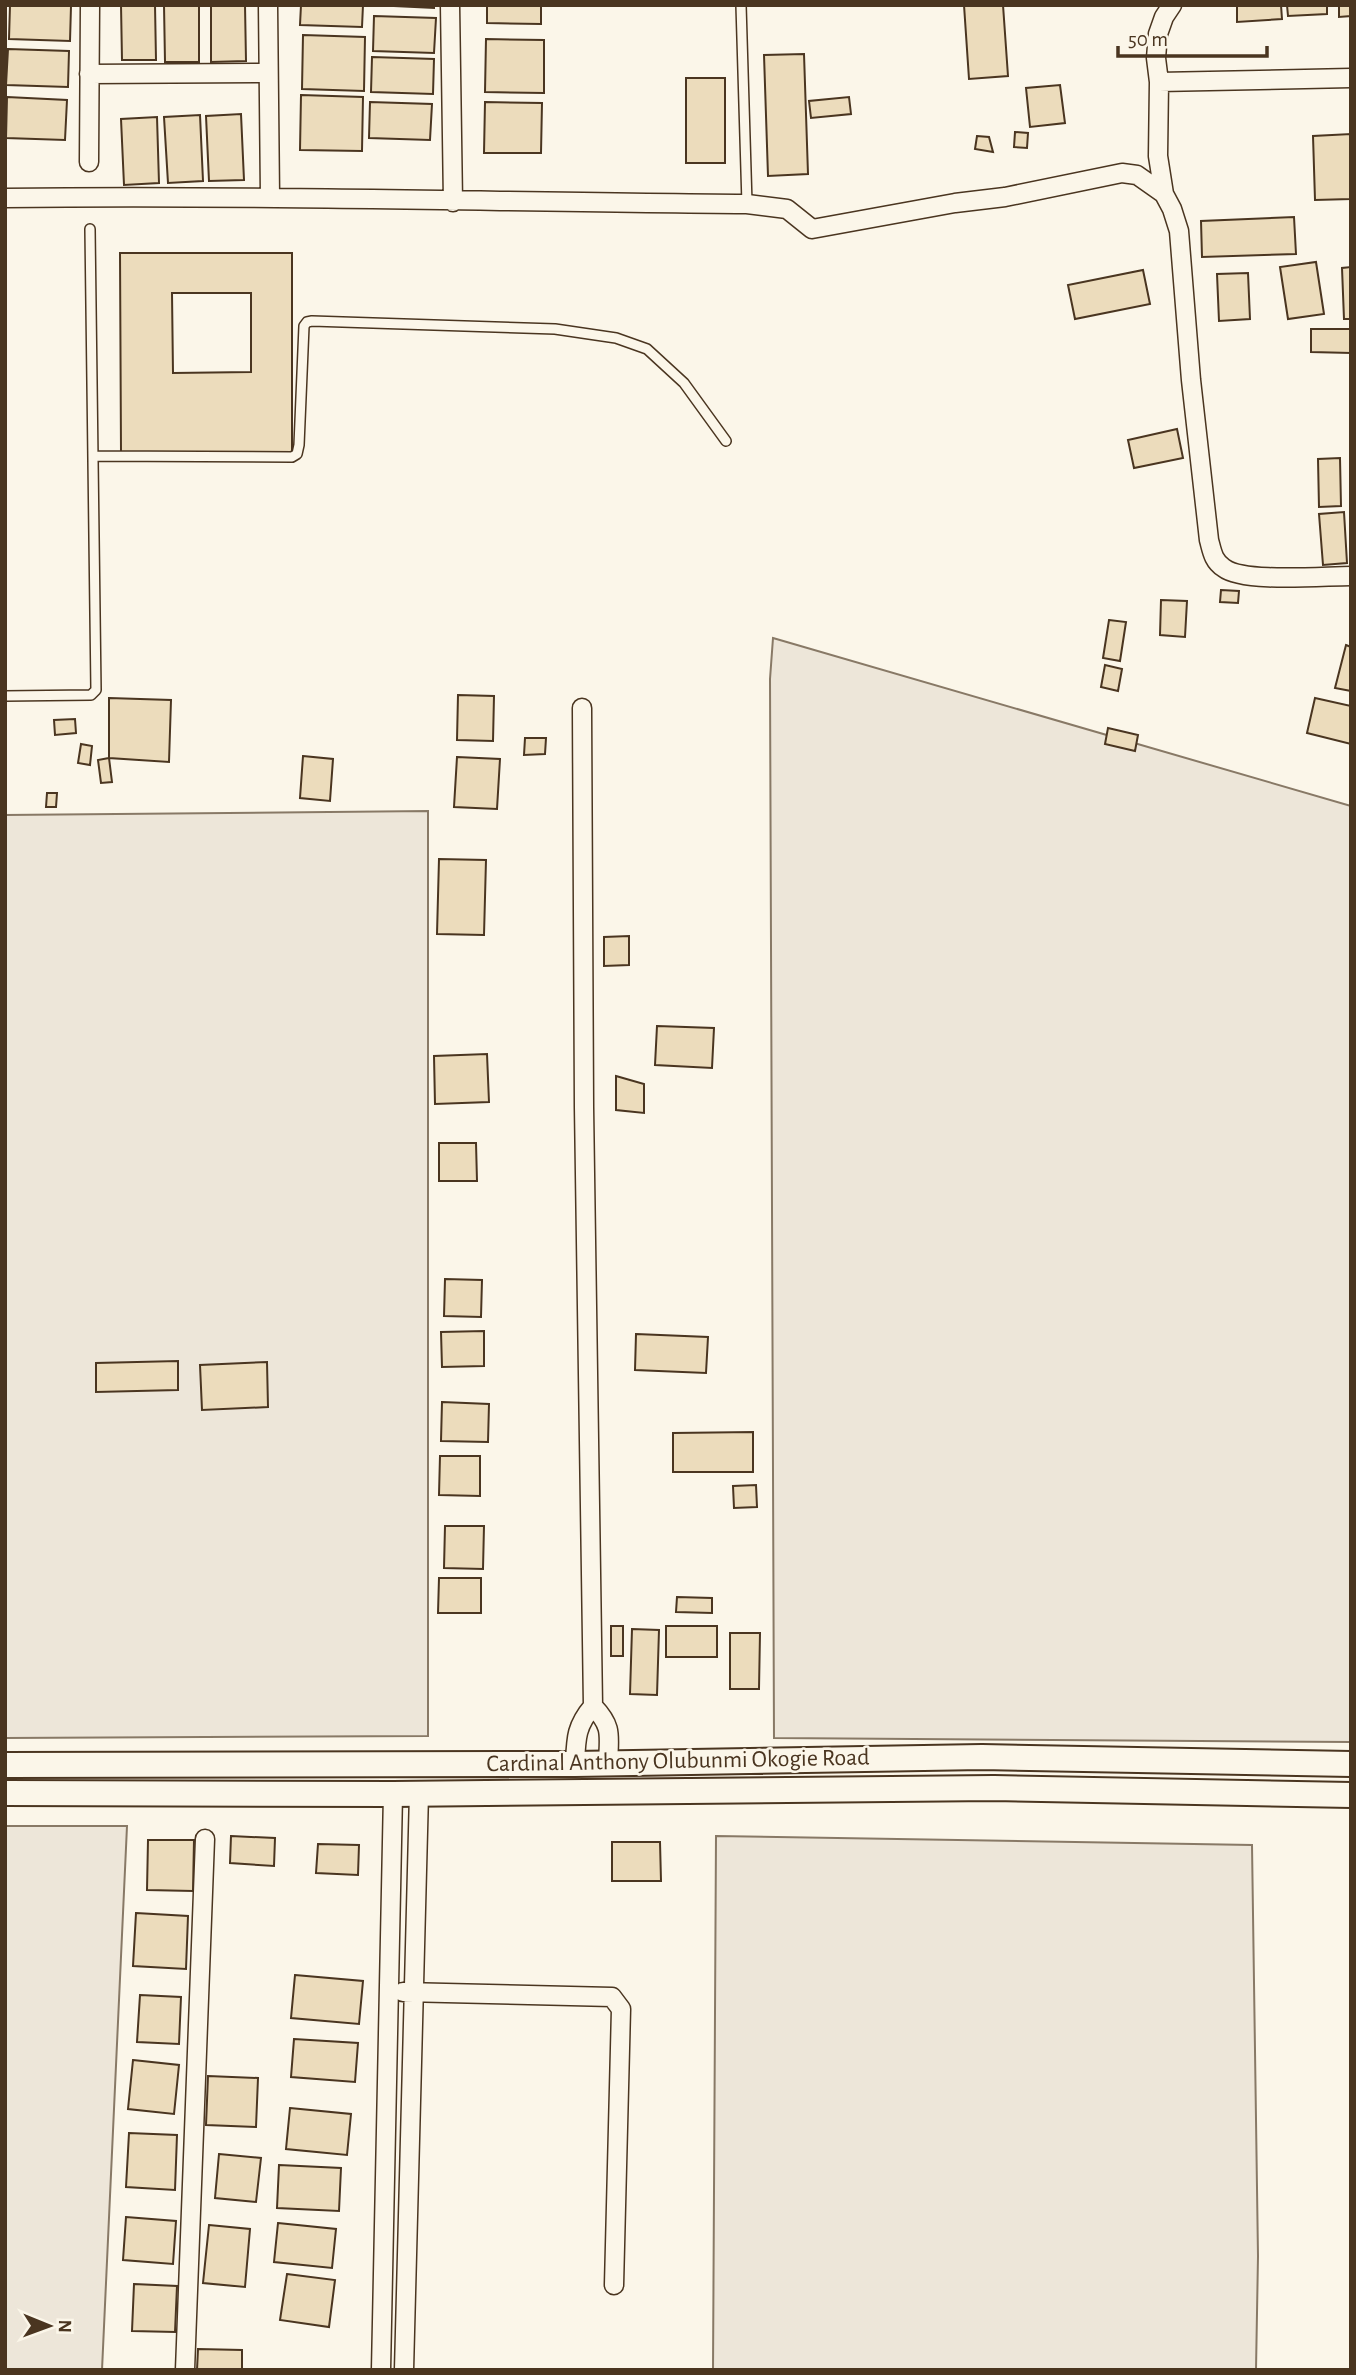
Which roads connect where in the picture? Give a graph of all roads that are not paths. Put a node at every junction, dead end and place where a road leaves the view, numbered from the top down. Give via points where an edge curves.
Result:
1 (90, 5) edge
2 (268, 5) edge
3 (450, 5) edge
4 (741, 5) edge
5 (1172, 5) edge
6 (268, 73) junction
7 (89, 74) junction
8 (1351, 78) edge
9 (1159, 82) junction
10 (1158, 156) junction
11 (89, 162) dead end
12 (1137, 176) junction
13 (1164, 194) junction
14 (270, 197) junction
15 (5, 198) edge
16 (453, 202) junction
17 (747, 204) junction
18 (90, 229) dead end
19 (726, 441) dead end
20 (93, 456) junction
21 (1351, 576) edge
22 (5, 696) edge
23 (582, 708) dead end
24 (593, 1706) junction
25 (608, 1763) junction
26 (575, 1764) junction
27 (1351, 1764) edge
28 (5, 1765) edge
29 (5, 1793) edge
30 (419, 1793) junction
31 (393, 1794) junction
32 (1351, 1795) edge
33 (205, 1839) dead end
34 (388, 1991) junction
35 (413, 1992) junction
36 (614, 2285) dead end
37 (185, 2370) edge
38 (381, 2370) edge
39 (404, 2370) edge

1 - 7 street
2 - 6 street
3 - 16 street
4 - 17 lane
5 - 9 street via 1158,34
6 - 7 street
6 - 14 street
7 - 11 street
8 - 9 street
9 - 10 street
10 - 12 street
10 - 13 street
12 - 13 street
12 - 17 street via 1113,173 1005,197 811,229 788,209
13 - 21 street via 1179,231 1191,380 1213,557 1225,570 1245,577
14 - 15 street
14 - 16 street
16 - 17 street
18 - 20 lane
19 - 20 lane via 684,383 647,349 617,338 555,329 312,321 304,326 297,454
20 - 22 lane via 96,690 91,695
23 - 24 street
24 - 25 street via 605,1719
24 - 26 street via 576,1739
25 - 26 street, Cardinal Anthony Olubunmi Okogie Road
25 - 27 street, Cardinal Anthony Olubunmi Okogie Road via 982,1757
26 - 28 street, Cardinal Anthony Olubunmi Okogie Road
29 - 31 street, Cardinal Anthony Olubunmi Okogie Road
30 - 31 street, Cardinal Anthony Olubunmi Okogie Road
30 - 32 street, Cardinal Anthony Olubunmi Okogie Road via 994,1788
30 - 35 street
31 - 34 street
33 - 37 street
34 - 35 street
34 - 38 street
35 - 36 street via 612,1997 617,2003 621,2009
35 - 39 street

